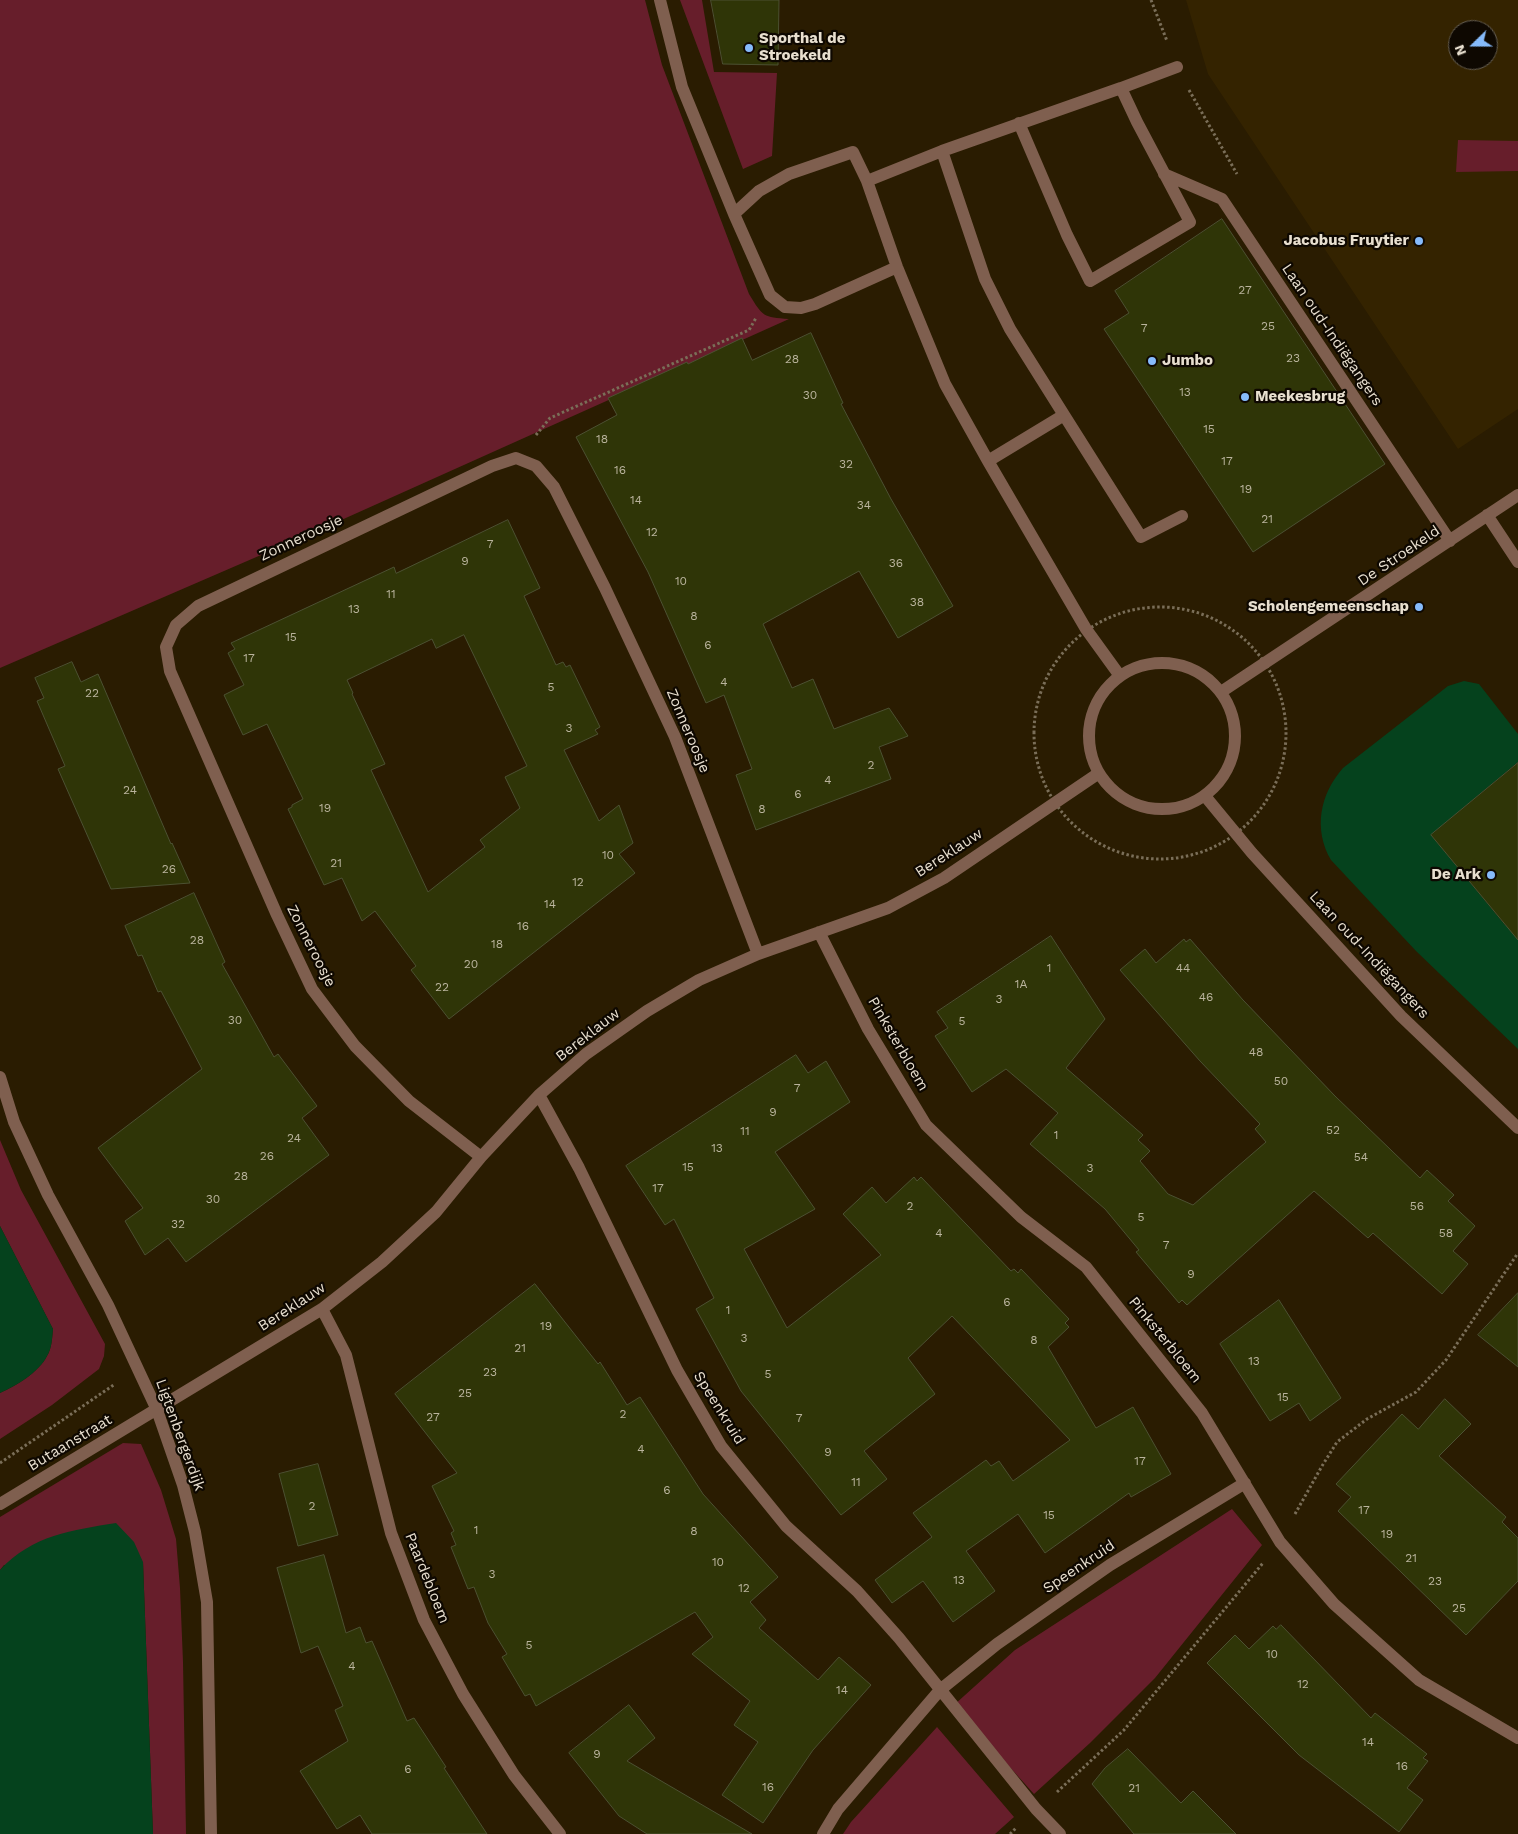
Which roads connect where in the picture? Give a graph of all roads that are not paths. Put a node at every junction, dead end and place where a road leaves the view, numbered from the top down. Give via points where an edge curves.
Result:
1 (660, 0) edge
2 (1177, 67) dead end
3 (1122, 88) junction
4 (1019, 123) junction
5 (942, 151) junction
6 (1164, 174) junction
7 (867, 181) junction
8 (734, 214) junction
9 (897, 268) junction
10 (1064, 415) junction
11 (988, 462) junction
12 (1518, 495) edge
13 (1487, 515) junction
14 (1182, 516) dead end
15 (1450, 541) junction
16 (1518, 562) edge
17 (1120, 676) junction
18 (1221, 692) junction
19 (1099, 773) junction
20 (1204, 796) junction
21 (819, 932) junction
22 (758, 954) junction
23 (0, 1077) edge
24 (539, 1095) junction
25 (1518, 1128) edge
26 (480, 1157) junction
27 (322, 1309) junction
28 (157, 1410) junction
29 (1245, 1483) junction
30 (0, 1504) edge
31 (940, 1690) junction
32 (1518, 1738) edge
33 (211, 1834) edge
34 (560, 1834) edge
35 (823, 1834) edge
36 (1060, 1834) edge

1 - 8 street via 682,87
2 - 3 street
3 - 4 street
3 - 6 street
4 - 5 street
4 - 6 street via 1090,281 1190,222
5 - 7 street
5 - 10 street via 985,279 1010,329
6 - 15 street, Laan oud-Indiëgangers via 1222,199
7 - 8 street via 853,152 789,174 759,191
7 - 9 street
8 - 9 street via 770,295 785,307 801,308 816,304
9 - 11 street via 945,384
10 - 11 street
10 - 14 street via 1141,537
11 - 17 street via 1086,629
12 - 13 street, De Stroekeld
13 - 15 street, De Stroekeld
13 - 16 street
15 - 18 street, De Stroekeld
17 - 18 street via 1140,666 1162,662 1184,666 1205,676
17 - 19 street via 1104,691 1094,710 1089,731 1090,752
18 - 20 street via 1232,713 1236,736 1232,759 1221,780
19 - 20 street via 1114,791 1135,804 1158,810 1182,807
19 - 21 street, Bereklauw via 944,878 888,908
20 - 25 street, Laan oud-Indiëgangers via 1402,1016
21 - 22 street, Bereklauw
21 - 29 street, Pinksterbloem via 868,1029 926,1125 1021,1217 1086,1267 1202,1413
22 - 24 street, Bereklauw via 700,980 647,1011 586,1054
22 - 26 street, Zonneroosje via 675,737 554,487 536,466 516,458 492,466 198,606 176,625 166,647 170,671 312,989 355,1046 409,1101
23 - 28 street, Ligtenbergerdijk via 14,1122 48,1195 108,1305
24 - 26 street, Bereklauw
24 - 31 street, Speenkruid via 579,1168 677,1370 721,1446 786,1526 857,1591
26 - 27 street, Bereklauw via 436,1212 382,1262
27 - 28 street, Bereklauw
27 - 34 street, Paardebloem via 346,1355 391,1533 424,1620 463,1694 514,1775
28 - 30 street, Butaanstraat
28 - 33 street, Ligtenbergerdijk via 183,1485 207,1602
29 - 31 street, Speenkruid via 1110,1565 997,1644
29 - 32 street, Pinksterbloem via 1280,1542 1334,1604 1418,1680
31 - 35 street, Speenkruid via 838,1809
31 - 36 street, Speenkruid

